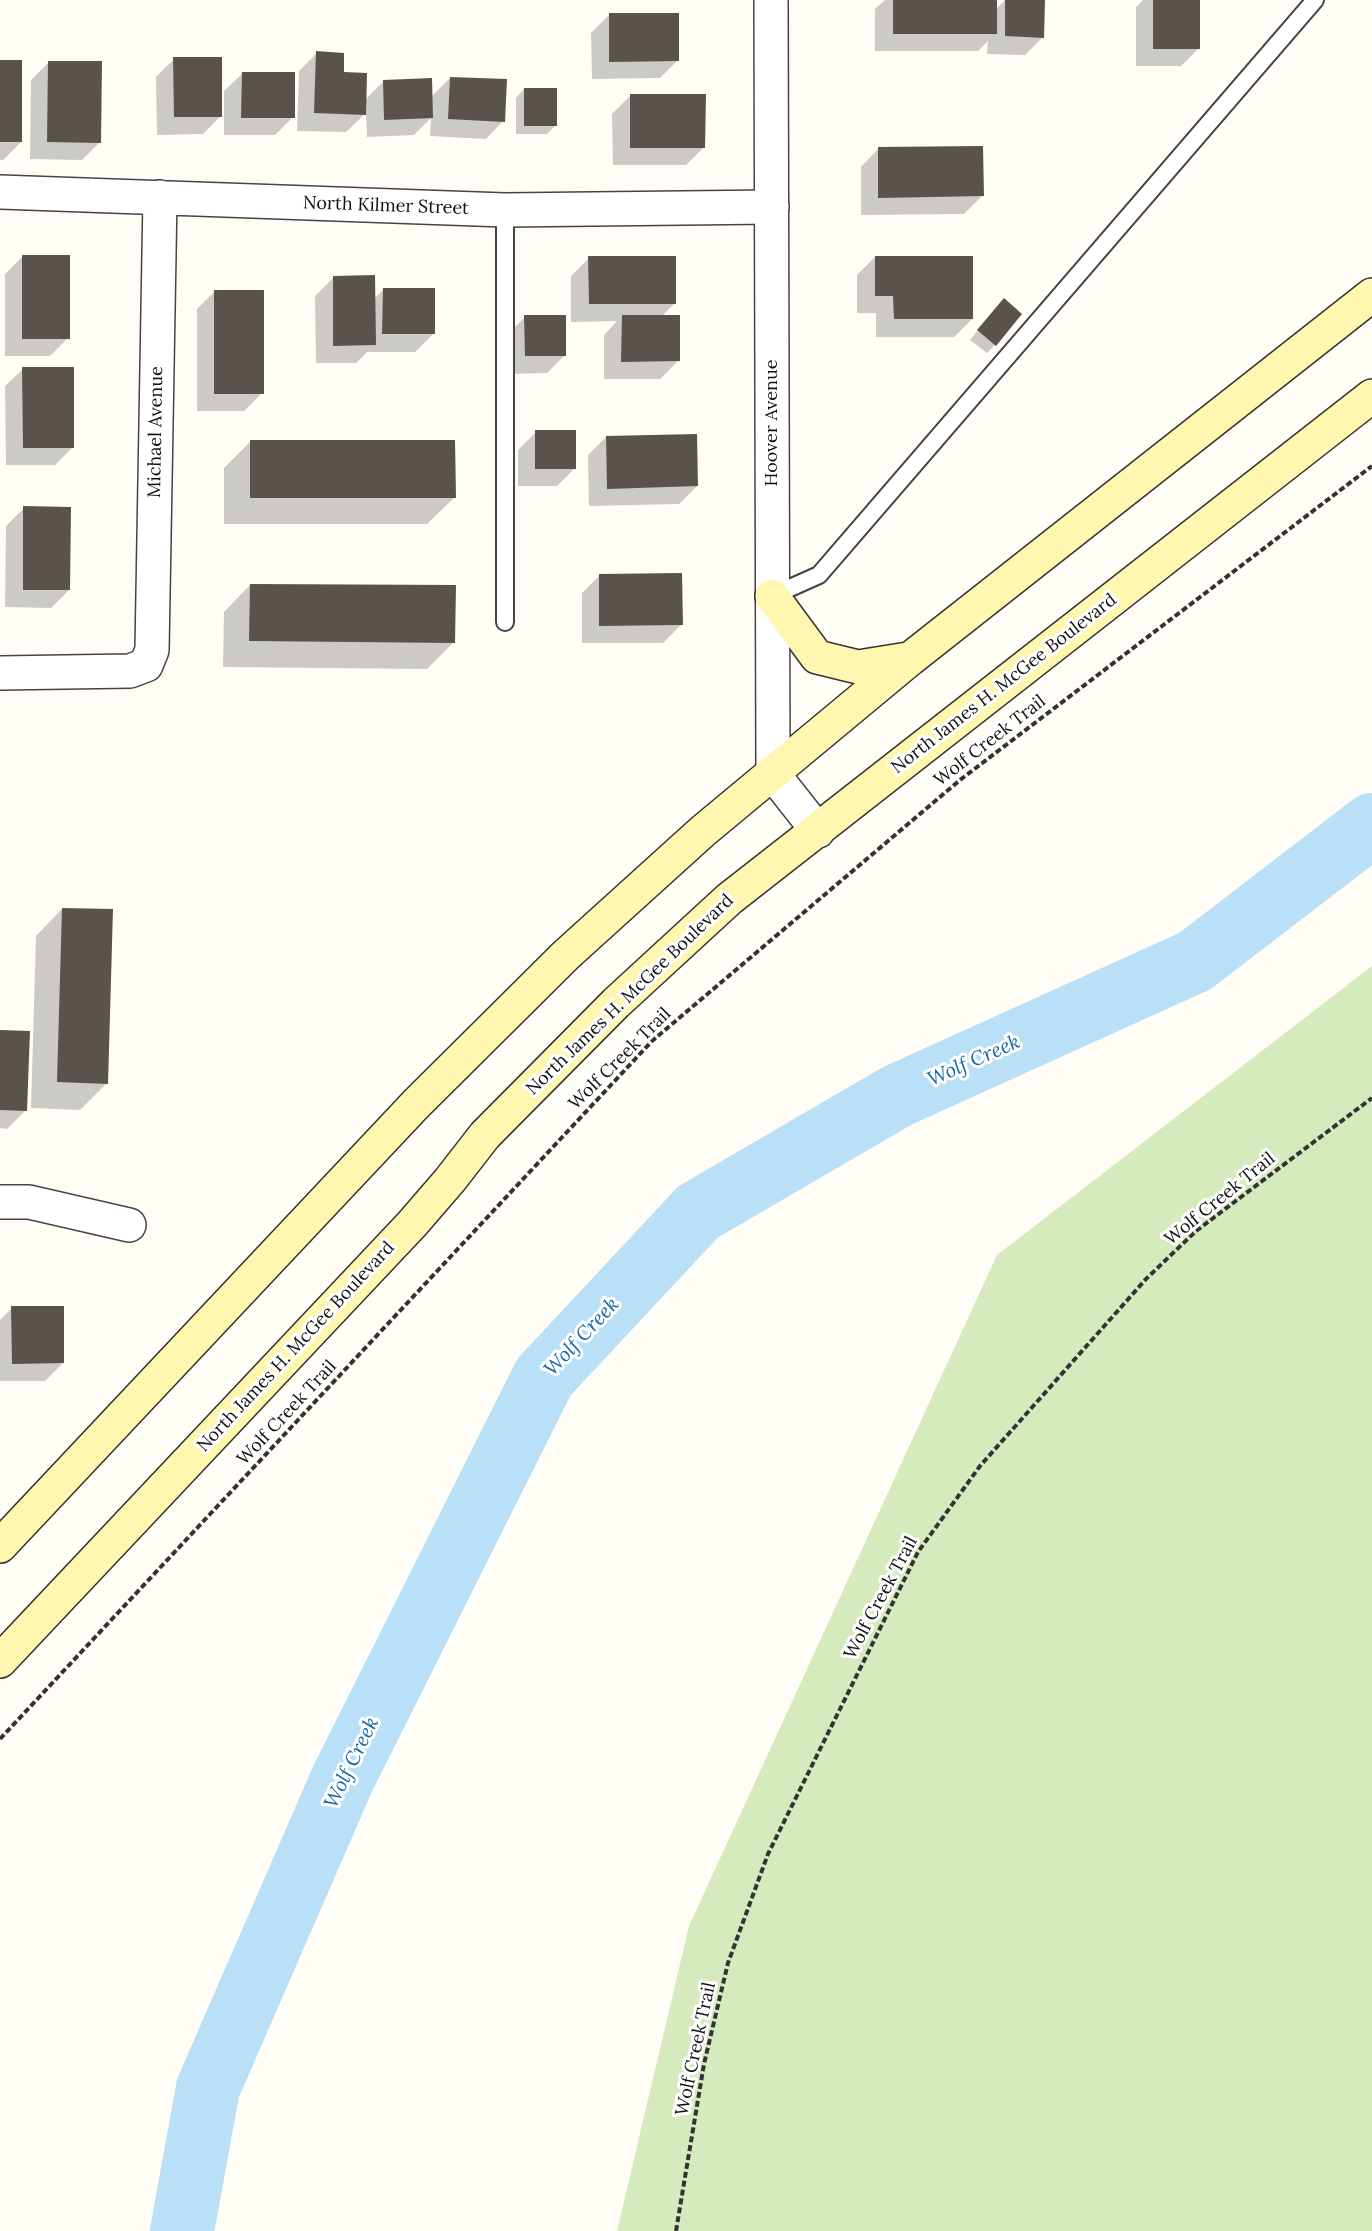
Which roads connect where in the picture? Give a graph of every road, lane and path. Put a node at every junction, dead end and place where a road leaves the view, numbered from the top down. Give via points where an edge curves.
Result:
1 (771, 0) edge
2 (1314, 0) edge
3 (0, 192) edge
4 (160, 197) junction
5 (772, 207) junction
6 (505, 210) junction
7 (1372, 296) edge
8 (1372, 396) edge
9 (1372, 466) edge
10 (772, 596) junction
11 (505, 622) dead end
12 (910, 659) junction
13 (0, 673) edge
14 (773, 774) junction
15 (818, 831) junction
16 (1372, 1098) edge
17 (0, 1202) edge
18 (129, 1225) dead end
19 (0, 1546) edge
20 (0, 1661) edge
21 (0, 1739) edge
22 (676, 2231) edge

1 - 5 street, Hoover Avenue
2 - 10 lane via 819,575
3 - 4 street, North Kilmer Street
4 - 6 street, North Kilmer Street
4 - 13 street, Michael Avenue via 152,650 146,665 130,671
5 - 6 street, North Kilmer Street
5 - 10 street, Hoover Avenue
6 - 11 lane
7 - 12 main road
8 - 15 main road, North James H. McGee Boulevard
9 - 21 path, Wolf Creek Trail via 960,780 652,1041
10 - 12 main road via 817,657 858,668
10 - 14 street, Hoover Avenue
12 - 14 main road
14 - 15 street
14 - 19 main road via 703,831 566,955 433,1087
15 - 20 main road, North James H. McGee Boulevard via 712,915 616,1003 485,1135 411,1224
16 - 22 path, Wolf Creek Trail via 1196,1231 1146,1279 980,1466 918,1552 768,1854 728,1964 704,2064
17 - 18 street via 29,1202

